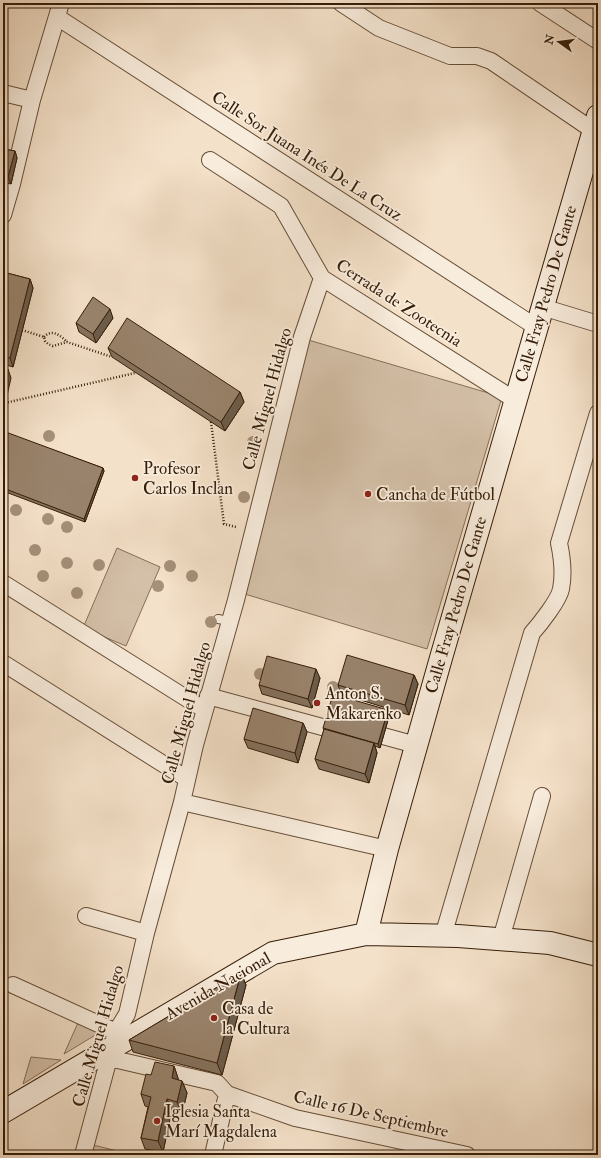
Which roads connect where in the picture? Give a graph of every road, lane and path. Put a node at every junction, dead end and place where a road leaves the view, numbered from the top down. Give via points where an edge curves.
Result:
1 (341, 3) edge
2 (540, 3) edge
3 (59, 10) edge
4 (598, 41) edge
5 (3, 93) edge
6 (32, 100) junction
7 (596, 124) edge
8 (210, 160) dead end
9 (3, 215) edge
10 (322, 278) junction
11 (539, 317) junction
12 (598, 324) edge
13 (22, 330) edge
14 (44, 337) junction
15 (67, 342) junction
16 (112, 357) edge
17 (5, 365) edge
18 (3, 372) edge
19 (135, 373) edge
20 (515, 400) junction
21 (5, 403) dead end
22 (598, 413) edge
23 (211, 422) edge
24 (236, 528) dead end
25 (3, 583) edge
26 (3, 663) edge
27 (206, 703) junction
28 (326, 728) edge
29 (383, 736) edge
30 (416, 745) junction
31 (187, 779) junction
32 (542, 796) dead end
33 (182, 802) junction
34 (387, 849) junction
35 (86, 916) dead end
36 (146, 932) junction
37 (366, 934) junction
38 (443, 936) junction
39 (501, 939) junction
40 (598, 955) edge
41 (13, 985) dead end
42 (113, 1046) junction
43 (227, 1094) junction
44 (3, 1112) edge
45 (83, 1155) edge
46 (213, 1155) edge
47 (467, 1155) edge

1 - 7 street via 379,28 450,56 477,56 491,61
2 - 4 street
3 - 6 street
3 - 11 street, Calle Sor Juana Inés De La Cruz
5 - 6 street
6 - 9 street
7 - 11 street, Calle Fray Pedro De Gante
8 - 10 street, Cerrada de Zootecnia via 281,206
10 - 20 street, Cerrada de Zootecnia
10 - 27 street, Calle Miguel Hidalgo via 302,337 224,620
11 - 12 street, Calle Sor Juana Inés De La Cruz
11 - 20 street, Calle Fray Pedro De Gante
13 - 14 path
14 - 15 path via 46,334 56,334
14 - 15 path via 45,341 53,346
15 - 16 path
17 - 18 path
19 - 21 path
20 - 30 street, Calle Fray Pedro De Gante
22 - 38 street via 559,543 562,558 562,590 532,633
23 - 24 path via 224,524
25 - 27 street
26 - 31 street
27 - 28 street
27 - 31 street, Calle Miguel Hidalgo
29 - 30 street
30 - 34 street, Calle Fray Pedro De Gante
31 - 33 street, Calle Miguel Hidalgo
32 - 39 street
33 - 34 street
33 - 36 street, Calle Miguel Hidalgo
34 - 37 street, Calle Fray Pedro De Gante
35 - 36 street
36 - 42 street, Calle Miguel Hidalgo via 127,1014
37 - 38 street, Avenida Nacional
37 - 42 street, Avenida Nacional via 274,952
38 - 39 street, Avenida Nacional
39 - 40 street, Avenida Nacional via 550,943
41 - 42 street, Calle 16 De Septiembre
42 - 43 street, Calle 16 De Septiembre via 218,1083
42 - 44 street, Avenida Nacional
42 - 45 street, Calle Miguel Hidalgo
43 - 46 street
43 - 47 street, Calle 16 De Septiembre via 295,1118

